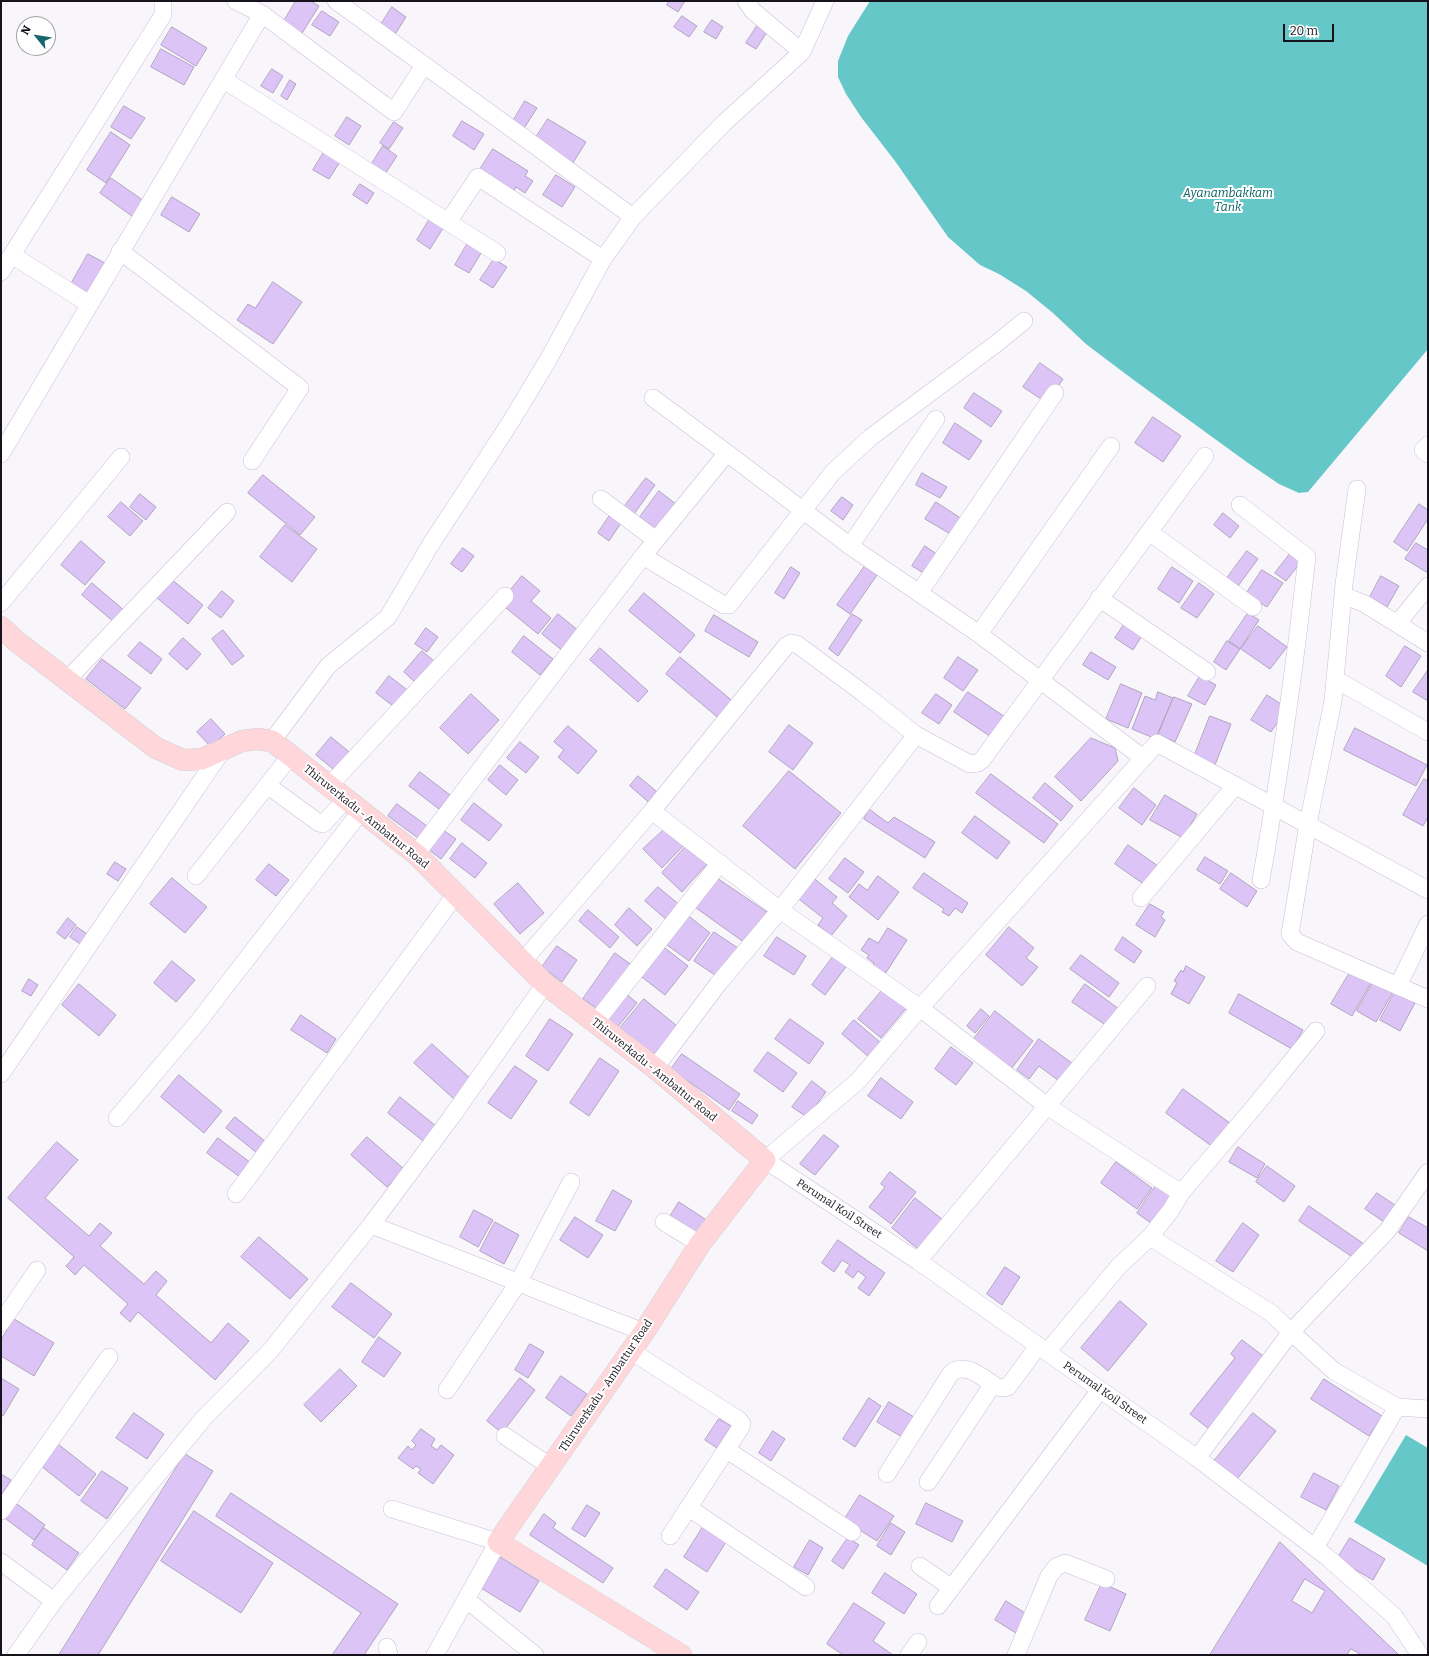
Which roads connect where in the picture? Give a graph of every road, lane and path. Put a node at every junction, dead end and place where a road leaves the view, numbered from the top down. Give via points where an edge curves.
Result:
1 (164, 1) edge
2 (236, 1) edge
3 (336, 1) edge
4 (746, 1) edge
5 (825, 1) edge
6 (262, 14) junction
7 (802, 52) junction
8 (424, 65) junction
9 (224, 80) junction
10 (633, 217) junction
11 (448, 222) junction
12 (120, 251) junction
13 (497, 253) dead end
14 (12, 255) junction
15 (603, 259) junction
16 (1, 272) edge
17 (89, 304) junction
18 (1024, 321) dead end
19 (1055, 393) dead end
20 (653, 398) dead end
21 (936, 419) dead end
22 (1428, 445) edge
23 (1112, 446) dead end
24 (727, 453) junction
25 (1, 454) edge
26 (1428, 454) edge
27 (1205, 456) dead end
28 (122, 457) dead end
29 (252, 461) dead end
30 (1357, 489) dead end
31 (601, 499) dead end
32 (1240, 505) dead end
33 (802, 509) junction
34 (227, 512) dead end
35 (1149, 532) junction
36 (656, 540) junction
37 (850, 546) junction
38 (643, 556) junction
39 (1428, 586) edge
40 (919, 594) junction
41 (504, 596) dead end
42 (1343, 596) junction
43 (1099, 598) junction
44 (1, 603) edge
45 (1253, 607) dead end
46 (1397, 624) junction
47 (1, 627) edge
48 (979, 634) junction
49 (1428, 643) edge
50 (1207, 672) dead end
51 (1040, 679) junction
52 (1335, 679) junction
53 (67, 680) junction
54 (1428, 732) edge
55 (916, 735) junction
56 (272, 741) junction
57 (224, 748) junction
58 (291, 755) junction
59 (1143, 758) junction
60 (267, 785) junction
61 (329, 786) junction
62 (1235, 786) junction
63 (353, 805) junction
64 (1274, 806) junction
65 (652, 811) junction
66 (1308, 824) junction
67 (416, 854) junction
68 (720, 863) junction
69 (196, 876) dead end
70 (1260, 880) dead end
71 (1428, 890) edge
72 (456, 894) junction
73 (1141, 898) dead end
74 (780, 910) junction
75 (1428, 924) edge
76 (523, 961) junction
77 (545, 984) junction
78 (1147, 986) dead end
79 (1398, 986) junction
80 (1428, 999) edge
81 (920, 1008) junction
82 (595, 1023) junction
83 (1316, 1031) dead end
84 (655, 1068) junction
85 (1, 1074) edge
86 (1047, 1106) junction
87 (117, 1118) dead end
88 (765, 1160) junction
89 (1428, 1172) edge
90 (571, 1182) dead end
91 (1181, 1193) junction
92 (236, 1194) dead end
93 (664, 1222) dead end
94 (370, 1225) junction
95 (1150, 1237) junction
96 (700, 1244) junction
97 (918, 1261) junction
98 (37, 1270) dead end
99 (518, 1283) junction
100 (1, 1324) edge
101 (644, 1332) junction
102 (1291, 1332) junction
103 (1042, 1349) junction
104 (630, 1351) junction
105 (109, 1357) dead end
106 (993, 1384) junction
107 (447, 1390) dead end
108 (1100, 1390) junction
109 (1397, 1407) junction
110 (1428, 1409) edge
111 (505, 1436) dead end
112 (726, 1450) junction
113 (1197, 1458) junction
114 (551, 1468) junction
115 (886, 1474) dead end
116 (928, 1482) dead end
117 (689, 1508) junction
118 (392, 1509) dead end
119 (1, 1512) edge
120 (852, 1532) dead end
121 (670, 1536) dead end
122 (498, 1542) junction
123 (1315, 1548) junction
124 (1, 1562) edge
125 (920, 1566) dead end
126 (1106, 1579) dead end
127 (806, 1587) dead end
128 (952, 1588) junction
129 (467, 1600) junction
130 (54, 1601) junction
131 (938, 1606) dead end
132 (16, 1655) edge
133 (435, 1655) edge
134 (535, 1655) edge
135 (681, 1655) edge
136 (1016, 1655) edge
137 (1420, 1655) edge

1 - 14 street via 163,15
2 - 6 street
3 - 8 street
4 - 7 street via 753,11
5 - 7 street
6 - 8 street via 394,112
6 - 9 street
7 - 10 street via 724,123
8 - 10 street
9 - 11 street
9 - 12 street
10 - 15 street
11 - 13 street
11 - 15 street via 478,177
12 - 17 street
12 - 29 street via 300,388
14 - 16 street
14 - 17 street
15 - 56 street via 510,423 431,544 388,617 328,666
17 - 25 street
18 - 33 street via 871,437 833,472
19 - 40 street
20 - 24 street
21 - 37 street
22 - 26 street via 1423,450
23 - 48 street
24 - 33 street
24 - 36 street
27 - 35 street
28 - 44 street
30 - 42 street
31 - 36 street
32 - 64 street via 1307,557
33 - 37 street
33 - 38 street via 729,605 724,605
34 - 53 street
35 - 43 street
35 - 45 street
36 - 38 street
37 - 40 street
38 - 67 street
39 - 46 street
40 - 48 street
41 - 61 street
42 - 46 street via 1365,604
42 - 52 street
43 - 50 street
43 - 51 street
46 - 49 street
47 - 53 main road
48 - 51 street
51 - 55 street via 978,763 970,764
51 - 59 street
52 - 54 street
52 - 66 street via 1333,701
53 - 57 main road via 156,748 183,760 202,759
55 - 65 street via 798,645 791,643
55 - 74 street
56 - 57 main road via 242,741
56 - 58 main road, Thiruverkadu - Ambattur Road
57 - 85 street
58 - 60 street
58 - 61 main road, Thiruverkadu - Ambattur Road
59 - 62 street via 1157,743
59 - 81 street
60 - 63 street via 323,824
60 - 69 street
61 - 63 main road, Thiruverkadu - Ambattur Road
62 - 64 street
62 - 73 street
63 - 67 main road, Thiruverkadu - Ambattur Road
63 - 87 street via 198,1022
64 - 66 street
64 - 70 street
65 - 68 street
65 - 76 street
66 - 71 street
66 - 79 street via 1291,936 1297,942
67 - 72 main road, Thiruverkadu - Ambattur Road
68 - 74 street
68 - 82 street
72 - 76 main road, Thiruverkadu - Ambattur Road
72 - 92 street
74 - 81 street
74 - 84 street via 718,984
75 - 79 street
76 - 77 main road, Thiruverkadu - Ambattur Road
77 - 82 main road, Thiruverkadu - Ambattur Road
77 - 94 street via 450,1119
78 - 86 street
79 - 80 street
81 - 86 street
81 - 88 street via 858,1081
82 - 84 main road, Thiruverkadu - Ambattur Road
83 - 91 street
84 - 88 main road, Thiruverkadu - Ambattur Road
86 - 91 street
86 - 97 street
88 - 96 main road, Thiruverkadu - Ambattur Road
88 - 97 street, Perumal Koil Street
89 - 102 street via 1387,1231
90 - 99 street
91 - 95 street
93 - 96 street
94 - 99 street
94 - 130 street via 271,1350 203,1419
95 - 102 street via 1271,1314
95 - 103 street via 1119,1266
96 - 101 main road, Thiruverkadu - Ambattur Road
97 - 103 street, Perumal Koil Street
98 - 100 street
99 - 101 street
99 - 107 street
101 - 104 main road, Thiruverkadu - Ambattur Road
102 - 109 street via 1334,1371
102 - 113 street
103 - 106 street via 1008,1386 1002,1388
103 - 108 street, Perumal Koil Street
104 - 112 street via 739,1420 741,1428
104 - 114 main road, Thiruverkadu - Ambattur Road
105 - 119 street
106 - 115 street via 966,1368 956,1369
106 - 116 street
108 - 113 street, Perumal Koil Street
108 - 128 street
109 - 110 street
109 - 123 street
111 - 114 street
112 - 117 street
112 - 120 street
113 - 123 street, Perumal Koil Street
114 - 122 main road, Thiruverkadu - Ambattur Road
117 - 121 street
117 - 127 street
118 - 122 street
122 - 129 street
122 - 135 main road
123 - 137 street, Perumal Koil Street via 1394,1616
124 - 130 street
125 - 128 street
126 - 136 street via 1064,1563 1056,1567 1049,1576
128 - 131 street
129 - 133 street
129 - 134 street
130 - 132 street

